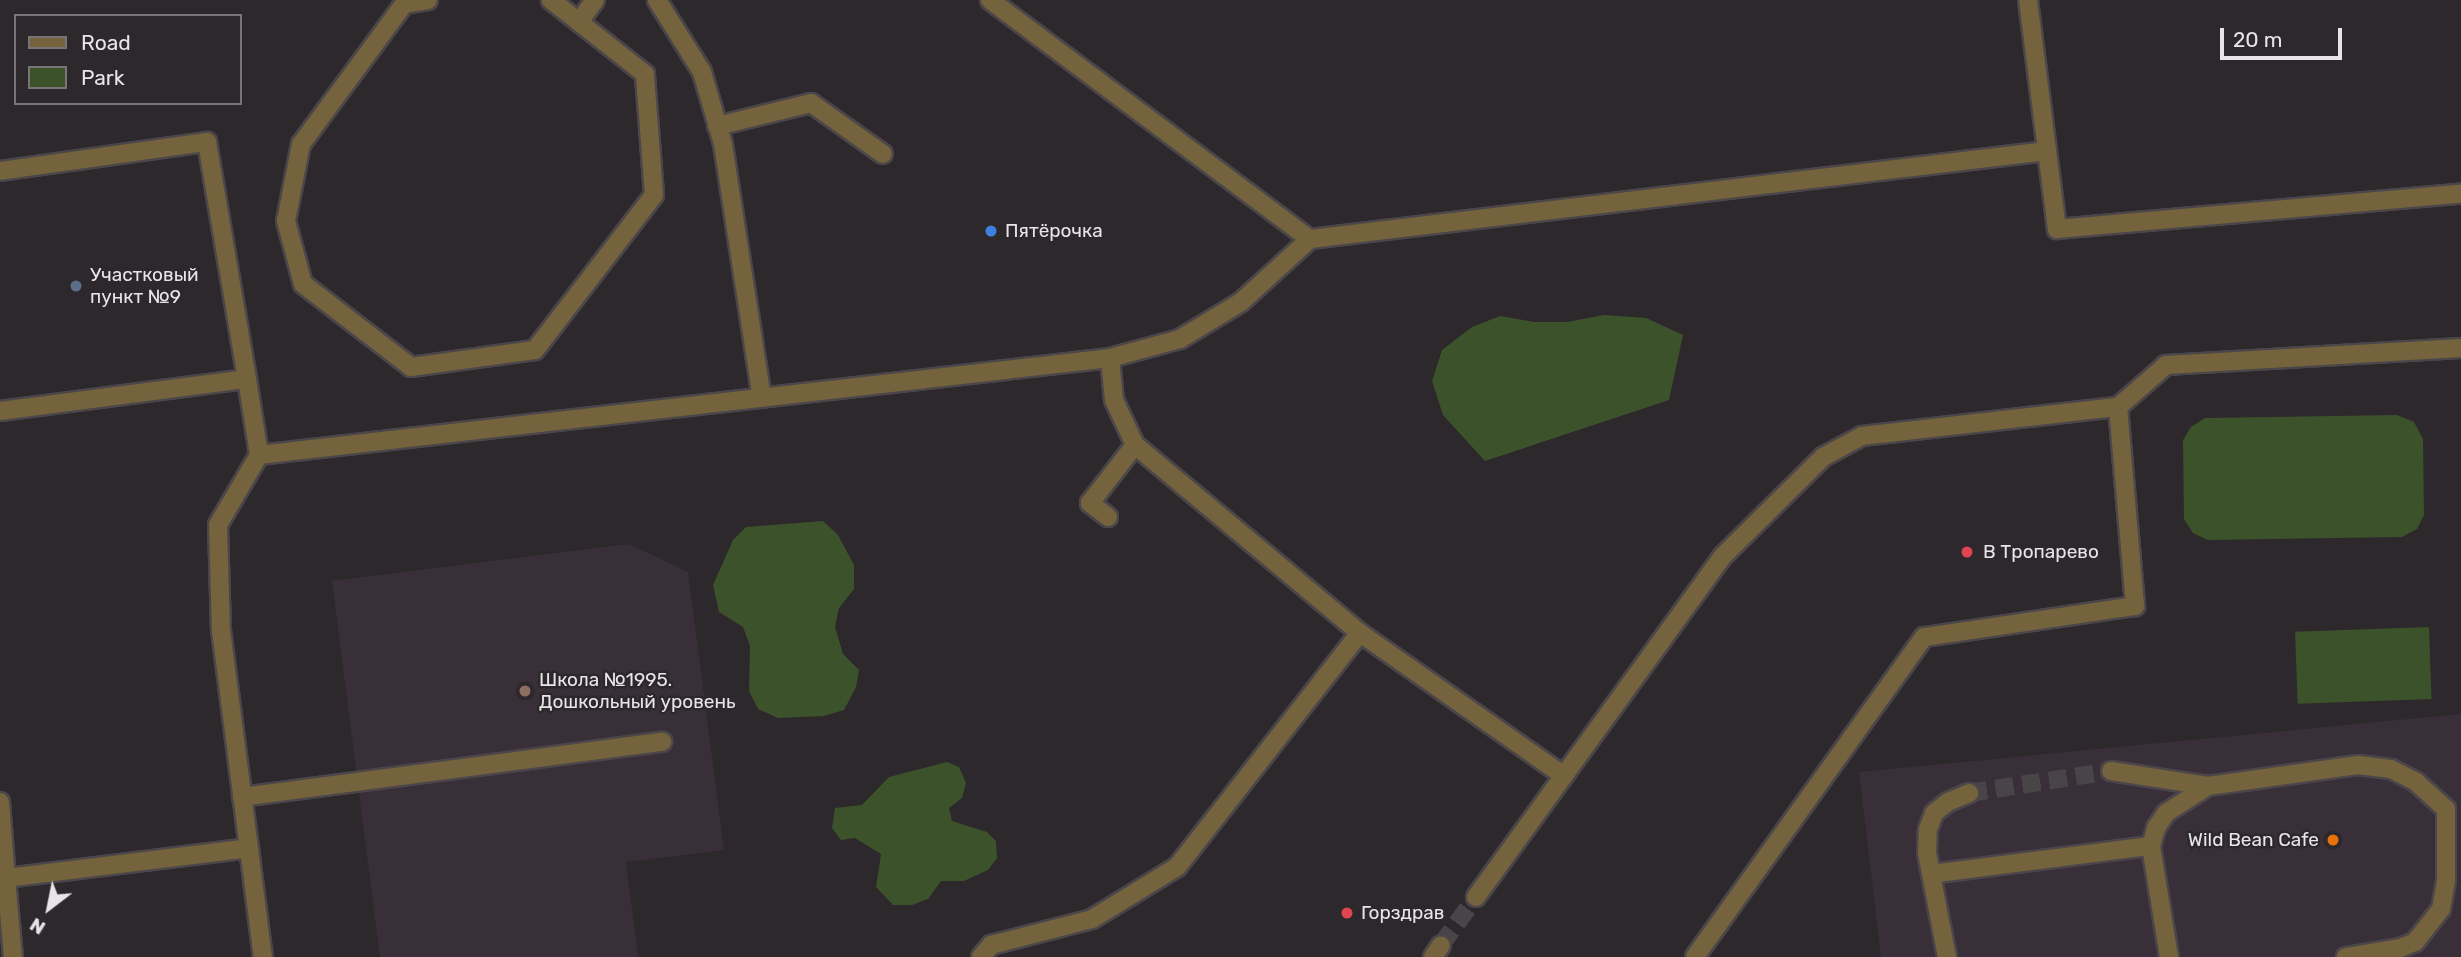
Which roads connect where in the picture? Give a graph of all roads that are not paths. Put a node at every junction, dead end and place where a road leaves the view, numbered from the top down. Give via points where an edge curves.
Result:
1 (428, 0) edge
2 (551, 0) edge
3 (595, 0) edge
4 (657, 0) edge
5 (990, 0) edge
6 (2028, 0) edge
7 (579, 22) junction
8 (717, 126) junction
9 (2047, 151) junction
10 (883, 154) dead end
11 (0, 171) edge
12 (2461, 194) edge
13 (1310, 239) junction
14 (2461, 348) edge
15 (1110, 359) junction
16 (247, 379) junction
17 (761, 398) junction
18 (2118, 407) junction
19 (0, 411) edge
20 (1135, 445) junction
21 (260, 455) junction
22 (1108, 517) dead end
23 (1360, 633) junction
24 (662, 742) dead end
25 (2111, 771) tunnel mouth
26 (1564, 776) junction
27 (2208, 786) junction
28 (1969, 793) tunnel mouth
29 (242, 797) junction
30 (0, 802) edge
31 (2454, 808) edge
32 (2151, 846) junction
33 (249, 848) junction
34 (1931, 874) junction
35 (6, 878) junction
36 (1476, 897) tunnel mouth
37 (13, 957) edge
38 (262, 957) edge
39 (981, 957) edge
40 (1695, 957) edge
41 (1947, 957) edge
42 (2169, 957) edge
43 (2346, 957) edge

1 - 7 lane via 404,4 301,144 286,221 303,284 411,367 535,350 654,195 645,74
2 - 7 lane
3 - 7 lane
4 - 8 lane via 702,72
5 - 13 lane
6 - 9 lane
8 - 10 lane via 811,103
8 - 17 lane
9 - 12 lane via 2057,229
9 - 13 lane
11 - 16 lane via 207,142
13 - 15 lane via 1241,302 1180,340
14 - 18 lane via 2166,365
15 - 17 lane
15 - 20 lane via 1114,400
16 - 19 lane
16 - 21 lane
17 - 21 lane
18 - 26 lane via 1862,436 1823,457 1723,556
18 - 40 lane via 2135,607 1924,637
20 - 22 lane via 1090,503
20 - 23 lane
21 - 29 lane via 218,525 221,630
23 - 26 lane
23 - 39 lane via 1177,867 1093,919 990,944
24 - 29 lane
25 - 27 lane
26 - 36 lane
27 - 31 lane via 2358,765 2391,769
27 - 32 lane via 2166,813
28 - 34 lane via 1934,813 1928,830
29 - 33 lane
30 - 35 lane
31 - 43 lane via 2441,909 2429,928 2415,942 2400,948
32 - 34 lane
32 - 42 lane
33 - 35 lane
33 - 38 lane
34 - 41 lane
35 - 37 lane

